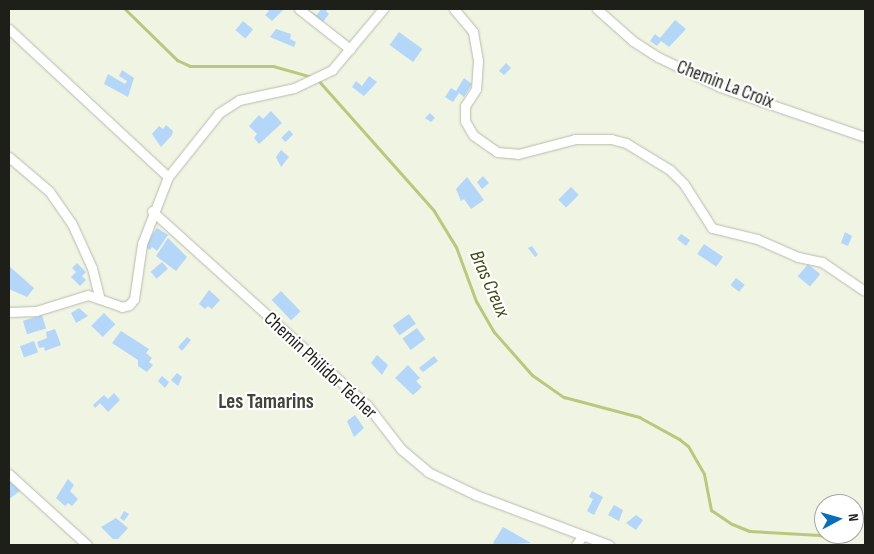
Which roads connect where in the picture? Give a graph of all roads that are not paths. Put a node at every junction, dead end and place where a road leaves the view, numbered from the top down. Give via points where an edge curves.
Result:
1 (299, 9) edge
2 (383, 9) edge
3 (454, 9) edge
4 (597, 9) edge
5 (9, 29) edge
6 (350, 49) junction
7 (865, 137) edge
8 (9, 156) edge
9 (168, 178) junction
10 (152, 211) junction
11 (863, 290) dead end
12 (100, 297) junction
13 (9, 312) edge
14 (9, 474) edge
15 (583, 535) junction
16 (87, 545) edge
17 (576, 545) edge
18 (609, 545) edge

1 - 6 street
2 - 6 street
3 - 11 street via 473,32 478,61 476,89 465,106 465,121 472,134 497,152 518,154 575,139 611,139 626,143 670,170 684,184 712,228 757,239 798,257 822,262
4 - 7 street, Chemin La Croix via 633,41 702,78
5 - 9 street
6 - 9 street via 332,70 308,84 245,98 229,105
8 - 12 street via 49,192 72,224 92,268
9 - 10 street
10 - 12 street via 142,244 132,302 122,307
10 - 15 street, Chemin Philidor Técher via 367,405 401,449 428,472 476,495
12 - 13 street via 77,297 36,311
14 - 16 street
15 - 17 street
15 - 18 street, Chemin Philidor Técher

